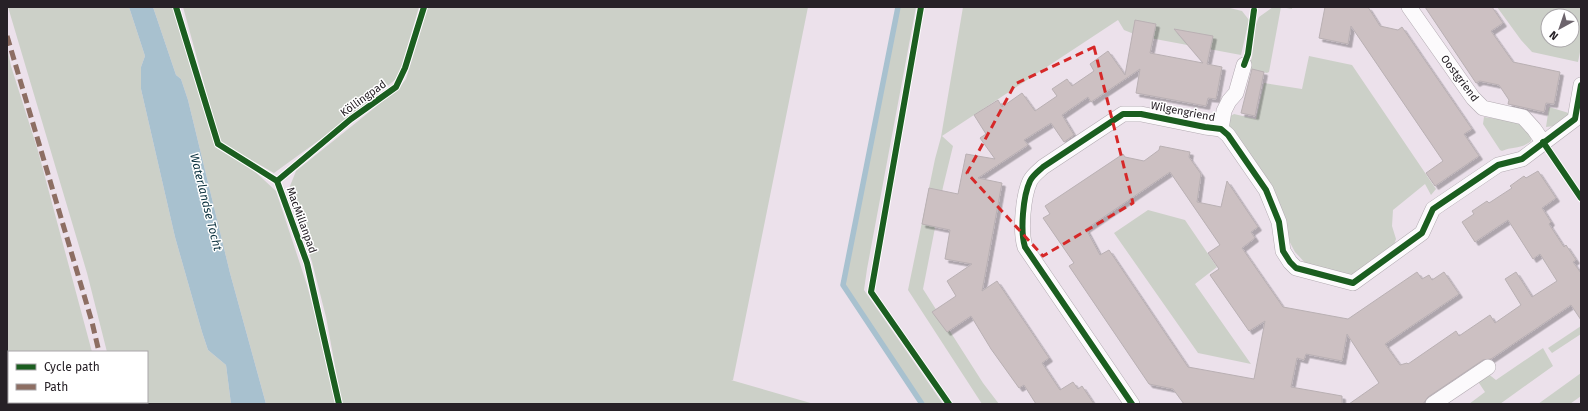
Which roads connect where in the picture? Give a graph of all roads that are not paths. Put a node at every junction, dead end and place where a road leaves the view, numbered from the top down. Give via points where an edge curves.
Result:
1 (1409, 7) edge
2 (1244, 65) dead end
3 (1581, 85) edge
4 (1221, 129) junction
5 (1543, 142) junction
6 (1488, 366) dead end
7 (1132, 404) edge
8 (1433, 404) edge

1 - 5 street, Oostgriend via 1473,98 1483,108 1523,117
2 - 4 street, Wilgengriend via 1236,93 1224,110
3 - 5 street via 1575,119
4 - 5 street, Wilgengriend via 1228,135 1266,190 1279,222 1284,251 1290,262 1296,268 1353,283 1422,233 1433,209 1498,165 1522,159
4 - 7 street, Wilgengriend via 1141,114 1123,114 1043,167 1030,181 1022,231 1024,247
6 - 8 street

